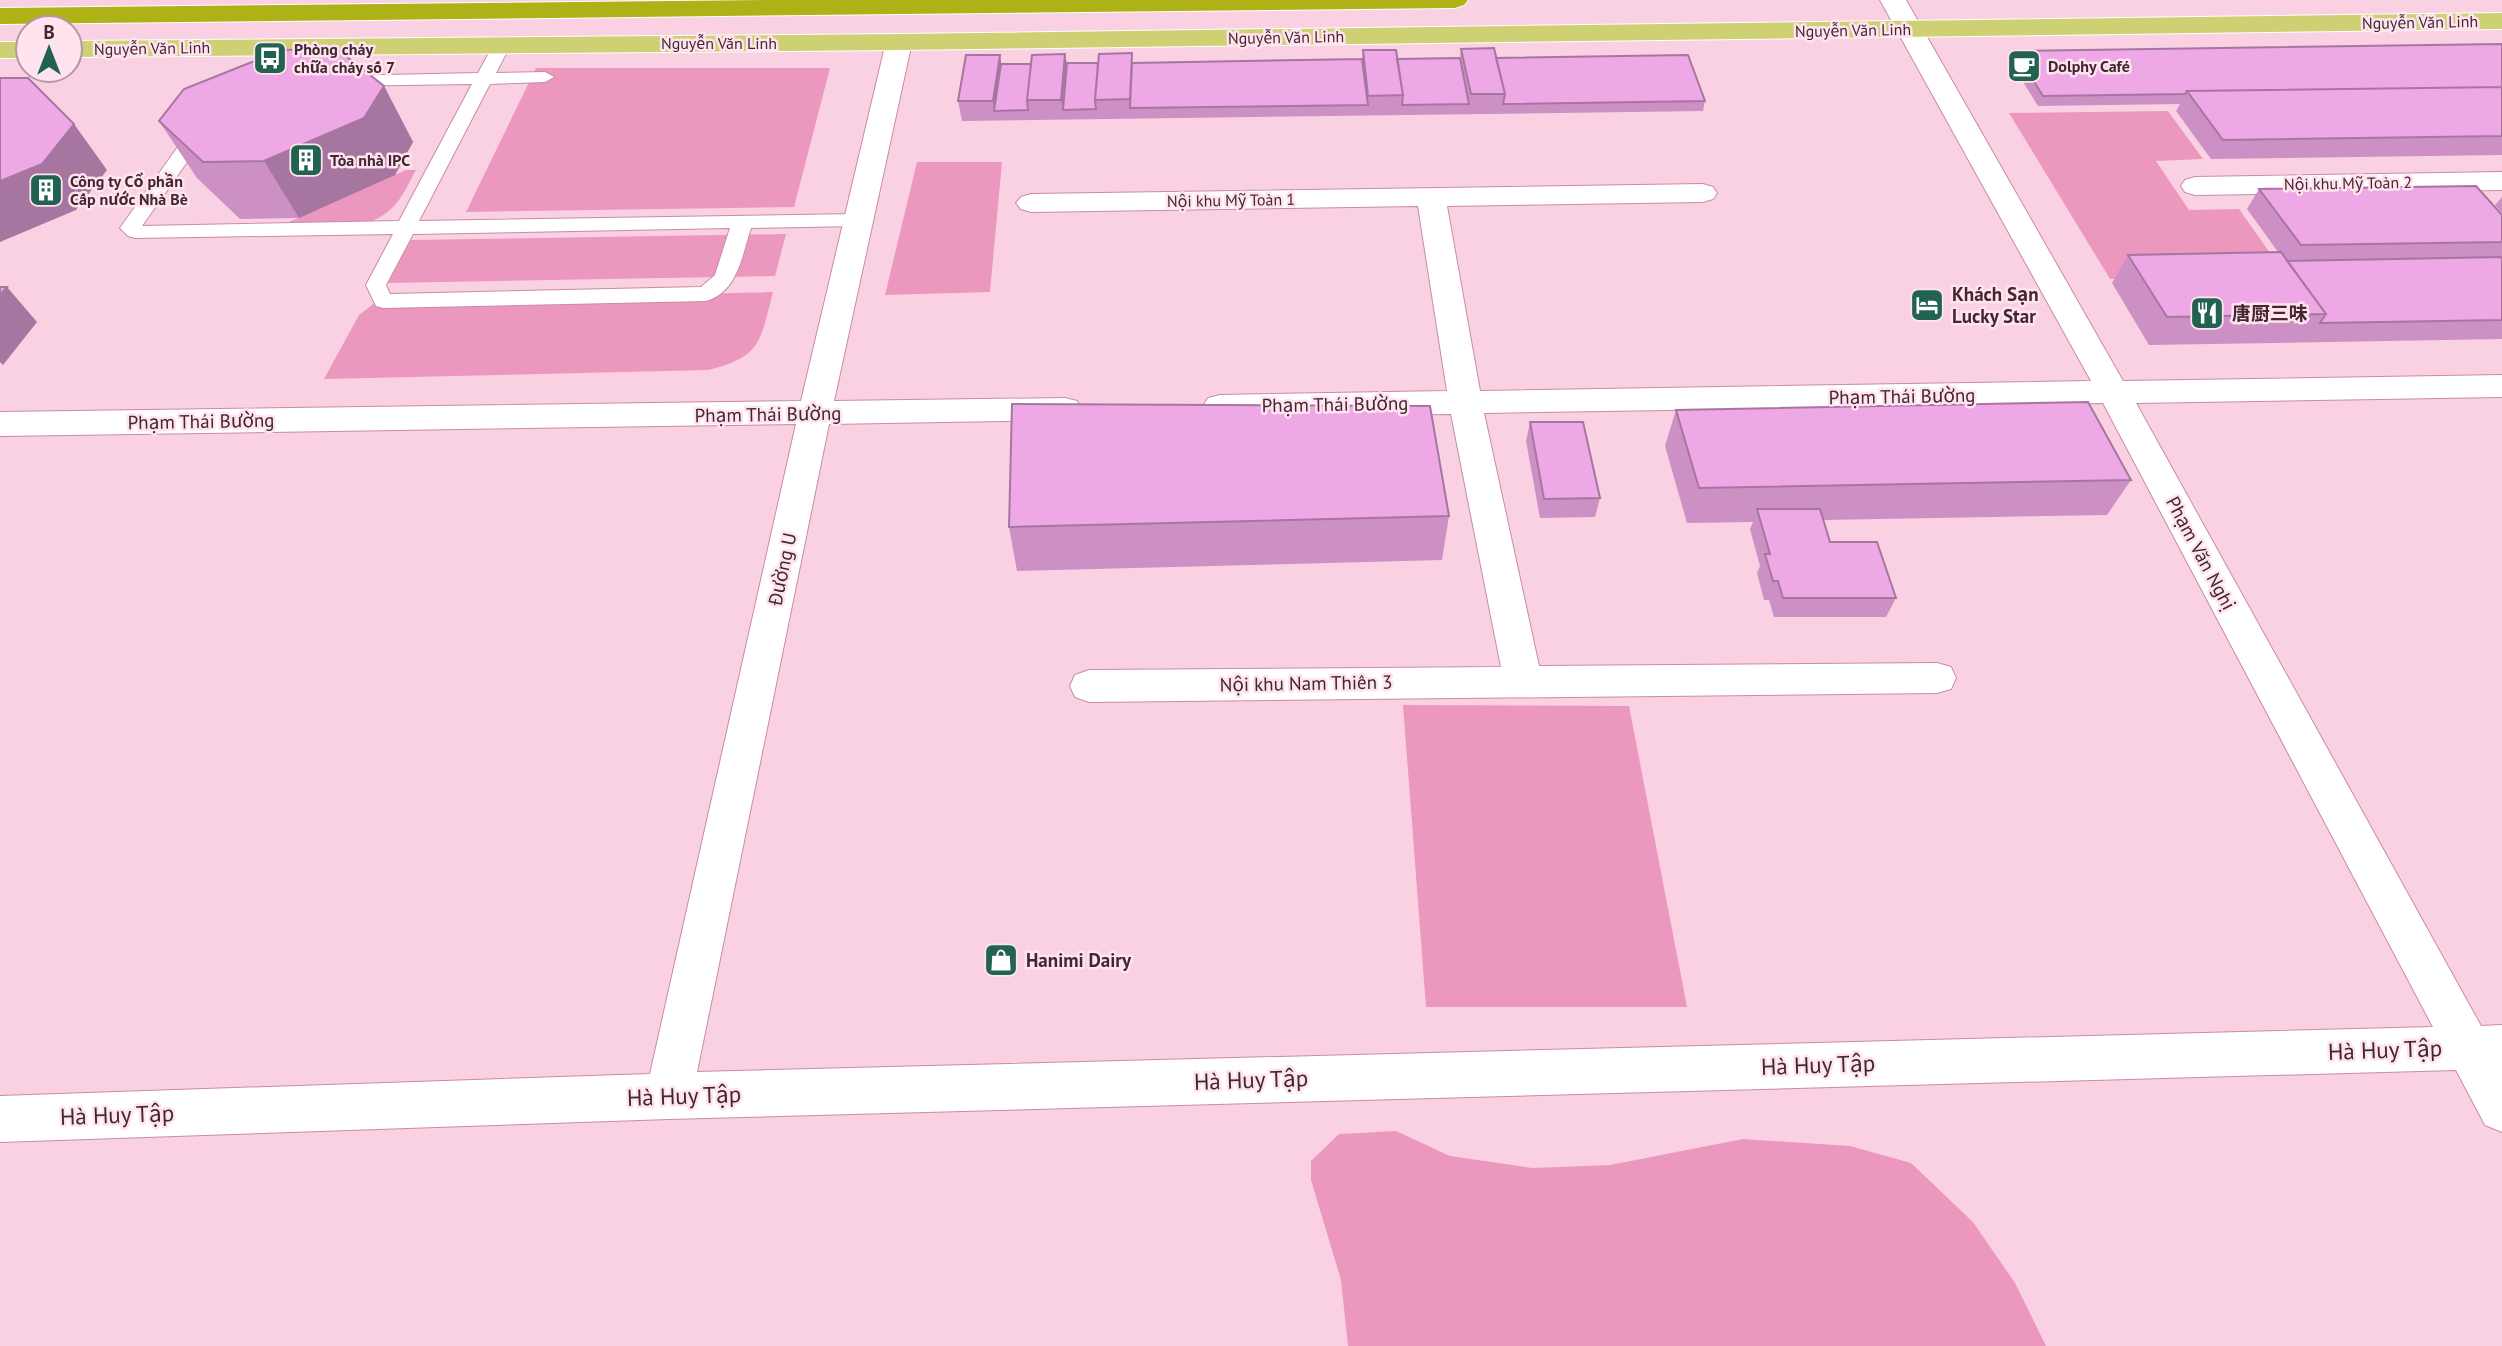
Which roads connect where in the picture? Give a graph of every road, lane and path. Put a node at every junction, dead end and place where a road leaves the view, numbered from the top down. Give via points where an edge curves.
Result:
1 (1455, 0) edge
2 (907, 7) junction
3 (1901, 15) edge
4 (0, 16) edge
5 (2502, 21) edge
6 (899, 43) junction
7 (502, 44) junction
8 (84, 49) edge
9 (545, 78) dead end
10 (484, 79) junction
11 (319, 81) edge
12 (184, 152) edge
13 (2502, 181) edge
14 (2194, 186) dead end
15 (1703, 193) dead end
16 (1431, 197) junction
17 (1031, 203) dead end
18 (743, 220) junction
19 (858, 220) junction
20 (407, 226) junction
21 (2502, 386) edge
22 (2114, 393) junction
23 (1465, 402) junction
24 (1188, 407) edge
25 (1091, 408) edge
26 (815, 413) junction
27 (0, 424) edge
28 (1937, 678) dead end
29 (1523, 680) junction
30 (1089, 685) dead end
31 (2485, 1048) edge
32 (669, 1096) junction
33 (2502, 1109) edge
34 (0, 1119) edge

1 - 2 highway, Nguyễn Văn Linh
2 - 4 highway, Nguyễn Văn Linh
2 - 6 main road
3 - 5 main road, Nguyễn Văn Linh
3 - 6 main road, Nguyễn Văn Linh
3 - 22 street, Phạm Văn Nghị
6 - 7 main road, Nguyễn Văn Linh
6 - 19 street, Đường U
7 - 8 main road, Nguyễn Văn Linh
7 - 10 lane
9 - 10 lane
10 - 11 lane
10 - 20 lane
12 - 20 lane via 131,228 135,232
13 - 14 street, Nội khu Mỹ Toàn 2
15 - 16 street, Nội khu Mỹ Toàn 1
16 - 17 street, Nội khu Mỹ Toàn 1
16 - 23 street
18 - 19 lane
18 - 20 lane
18 - 20 lane via 725,278 706,294 383,302 376,285
19 - 26 street, Đường U
21 - 22 street, Phạm Thái Bường
22 - 23 street, Phạm Thái Bường
22 - 31 street, Phạm Văn Nghị
23 - 24 street, Phạm Thái Bường
23 - 29 street
25 - 26 street, Phạm Thái Bường
26 - 27 street, Phạm Thái Bường
26 - 32 street, Đường U
28 - 29 street, Nội khu Nam Thiên 3
29 - 30 street, Nội khu Nam Thiên 3
31 - 32 street, Hà Huy Tập
31 - 33 street, Phạm Văn Nghị
32 - 34 street, Hà Huy Tập

